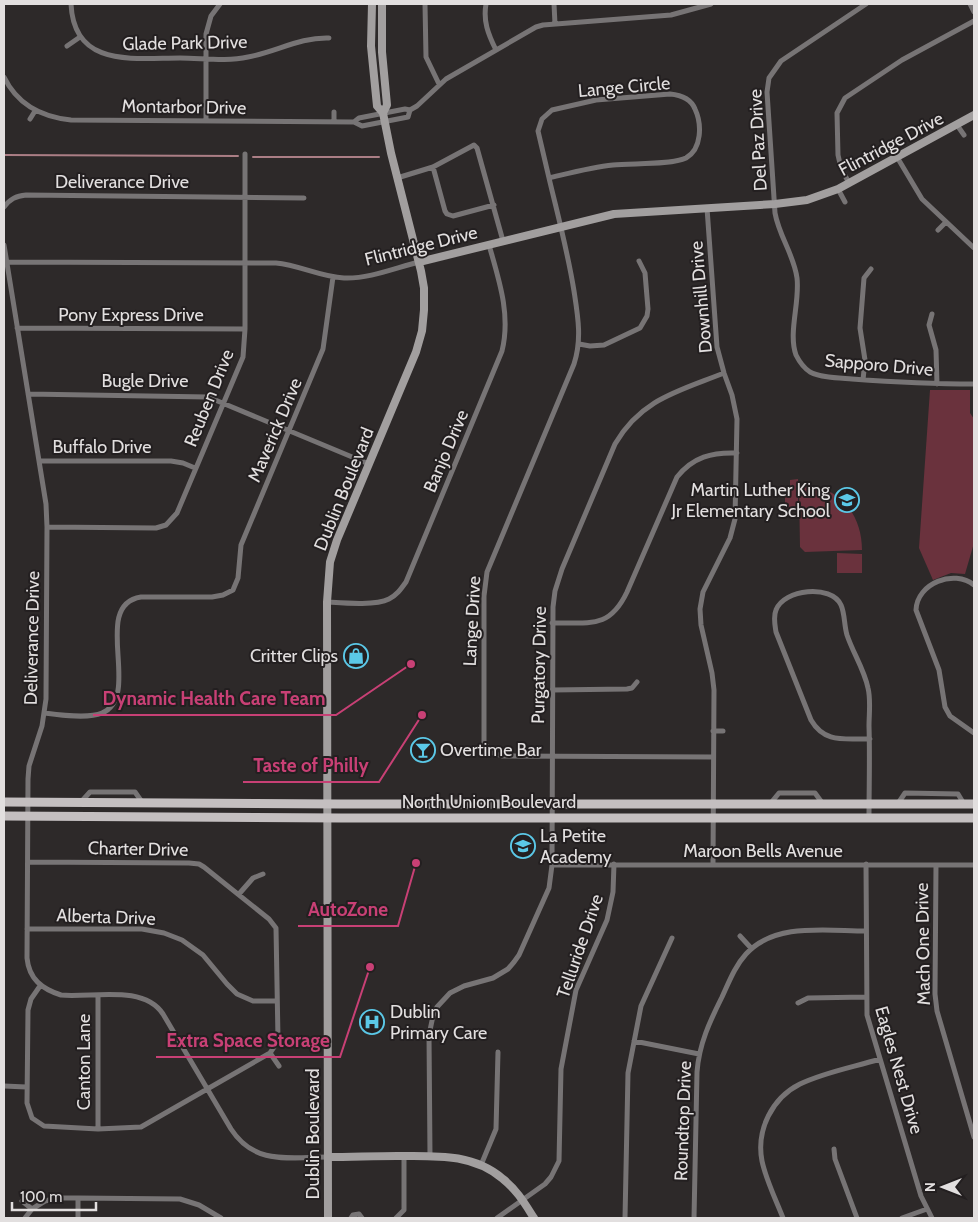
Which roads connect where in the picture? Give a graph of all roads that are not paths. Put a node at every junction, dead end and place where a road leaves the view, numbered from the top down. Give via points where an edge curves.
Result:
1 (71, 4) edge
2 (220, 4) edge
3 (372, 4) edge
4 (382, 4) edge
5 (425, 4) edge
6 (486, 4) edge
7 (554, 4) edge
8 (711, 4) edge
9 (866, 4) edge
10 (970, 4) edge
11 (209, 6) dead end
12 (214, 10) junction
13 (974, 12) edge
14 (974, 21) edge
15 (555, 24) junction
16 (80, 36) junction
17 (329, 38) dead end
18 (67, 46) dead end
19 (496, 50) junction
20 (205, 58) junction
21 (4, 77) edge
22 (439, 84) junction
23 (35, 110) junction
24 (410, 110) junction
25 (334, 112) dead end
26 (383, 113) junction
27 (974, 115) edge
28 (30, 119) dead end
29 (206, 121) junction
30 (334, 122) junction
31 (354, 122) junction
32 (385, 122) junction
33 (957, 124) junction
34 (964, 135) dead end
35 (245, 154) dead end
36 (897, 157) junction
37 (433, 167) junction
38 (397, 178) junction
39 (549, 178) junction
40 (849, 183) junction
41 (838, 189) junction
42 (245, 196) junction
43 (304, 198) dead end
44 (845, 202) dead end
45 (775, 204) junction
46 (494, 205) junction
47 (4, 207) edge
48 (707, 208) junction
49 (946, 222) junction
50 (561, 226) junction
51 (938, 230) dead end
52 (503, 241) junction
53 (4, 245) edge
54 (489, 245) junction
55 (974, 248) edge
56 (639, 261) dead end
57 (6, 262) junction
58 (245, 262) junction
59 (420, 262) junction
60 (871, 269) dead end
61 (333, 276) junction
62 (932, 314) dead end
63 (17, 328) junction
64 (245, 329) junction
65 (579, 344) junction
66 (724, 373) junction
67 (863, 380) junction
68 (936, 384) junction
69 (974, 384) edge
70 (28, 394) junction
71 (223, 402) junction
72 (289, 432) junction
73 (737, 453) junction
74 (38, 461) junction
75 (369, 464) junction
76 (195, 468) junction
77 (47, 527) junction
78 (974, 585) edge
79 (233, 590) junction
80 (237, 594) dead end
81 (327, 602) junction
82 (552, 624) junction
83 (637, 682) dead end
84 (552, 690) junction
85 (45, 713) junction
86 (723, 731) dead end
87 (713, 732) junction
88 (974, 733) edge
89 (870, 739) junction
90 (552, 757) junction
91 (713, 757) junction
92 (4, 802) edge
93 (28, 802) junction
94 (326, 804) junction
95 (552, 804) junction
96 (713, 804) junction
97 (969, 804) edge
98 (869, 805) junction
99 (4, 816) edge
100 (28, 816) junction
101 (326, 818) junction
102 (552, 818) junction
103 (714, 818) junction
104 (869, 818) junction
105 (974, 818) edge
106 (28, 862) junction
107 (614, 864) junction
108 (713, 864) junction
109 (866, 864) junction
110 (552, 865) junction
111 (936, 865) junction
112 (974, 865) edge
113 (263, 874) dead end
114 (239, 894) junction
115 (27, 929) junction
116 (866, 931) junction
117 (740, 936) dead end
118 (672, 938) dead end
119 (751, 948) junction
120 (40, 986) junction
121 (98, 995) junction
122 (866, 997) junction
123 (277, 1001) junction
124 (798, 1003) dead end
125 (634, 1041) junction
126 (498, 1052) dead end
127 (270, 1053) junction
128 (699, 1054) junction
129 (880, 1059) junction
130 (279, 1066) dead end
131 (4, 1086) edge
132 (26, 1087) junction
133 (207, 1089) junction
134 (98, 1129) junction
135 (974, 1137) edge
136 (834, 1149) dead end
137 (404, 1156) junction
138 (430, 1156) junction
139 (328, 1157) junction
140 (481, 1165) junction
141 (78, 1198) junction
142 (523, 1200) junction
143 (22, 1201) dead end
144 (927, 1209) junction
145 (32, 1210) junction
146 (25, 1218) edge
147 (78, 1218) edge
148 (221, 1218) edge
149 (328, 1218) edge
150 (351, 1218) edge
151 (362, 1218) edge
152 (396, 1218) edge
153 (497, 1218) edge
154 (534, 1218) edge
155 (625, 1218) edge
156 (694, 1218) edge
157 (783, 1218) edge
158 (857, 1218) edge
159 (902, 1218) edge
160 (932, 1218) edge

1 - 16 street via 73,22
2 - 12 street
3 - 26 main road, Dublin Boulevard via 373,71 377,106
4 - 26 main road, Dublin Boulevard via 387,105
5 - 22 street via 426,57
6 - 19 street via 487,30
7 - 15 street
8 - 15 street, Montarbor Drive via 671,15
9 - 45 street, Del Paz Drive via 781,61 769,78
10 - 13 street
11 - 12 street
12 - 20 street via 207,28
14 - 40 street via 902,60 845,98 837,114 838,155
15 - 19 street, Montarbor Drive via 536,27
16 - 18 street
16 - 20 street, Glade Park Drive via 92,48 113,58
17 - 20 street, Glade Park Drive via 308,39 243,58
19 - 22 street, Montarbor Drive
20 - 29 street
21 - 23 street, Montarbor Drive via 11,89
22 - 24 street, Montarbor Drive
23 - 28 street
23 - 29 street, Montarbor Drive via 71,120
24 - 26 street, Montarbor Drive
24 - 32 street, Montarbor Drive via 408,117
25 - 30 street
26 - 31 street, Montarbor Drive
26 - 32 main road, Dublin Boulevard
27 - 33 main road, Flintridge Drive
29 - 30 street, Montarbor Drive
30 - 31 street, Montarbor Drive
31 - 32 street, Montarbor Drive via 362,126
32 - 38 main road, Dublin Boulevard
33 - 34 street, Flintridge Drive
33 - 36 main road, Flintridge Drive
35 - 42 street, Reuben Drive
36 - 40 main road, Flintridge Drive
36 - 49 street via 922,199
37 - 38 street
37 - 46 street via 447,214 453,216
37 - 46 street via 471,145 476,146
38 - 59 main road, Dublin Boulevard
39 - 39 street, Lange Circle via 598,167 685,158 695,150 699,137 696,111 683,97 670,94 596,100 552,110 542,119 538,131
39 - 50 street, Lange Circle
40 - 41 main road, Flintridge Drive
41 - 44 street, Flintridge Drive
41 - 45 main road, Flintridge Drive via 807,200
42 - 43 street, Deliverance Drive
42 - 47 street, Deliverance Drive via 26,195 9,201
42 - 58 street, Reuben Drive
45 - 48 main road, Flintridge Drive
45 - 67 street, Sapporo Drive via 778,226 797,278 793,343 797,356 805,368 817,374
46 - 52 street
48 - 50 main road, Flintridge Drive via 614,214
48 - 66 street, Downhill Drive via 717,347
49 - 51 street
49 - 55 street
50 - 52 main road, Flintridge Drive
50 - 65 street, Lange Drive via 578,317
52 - 54 main road, Flintridge Drive
53 - 57 street, Deliverance Drive
54 - 59 main road, Flintridge Drive
54 - 81 street, Banjo Drive via 505,310 502,352 406,582 387,600
56 - 65 street via 645,272 648,310 644,323 635,332 604,345
57 - 58 street, Flintridge Drive
57 - 63 street, Deliverance Drive
58 - 61 street, Flintridge Drive via 292,265
58 - 64 street, Reuben Drive
59 - 61 street, Flintridge Drive via 359,277
59 - 75 main road, Dublin Boulevard via 424,299 419,342
60 - 67 street via 864,278 860,328 865,360
61 - 72 street, Maverick Drive via 323,349
62 - 68 street via 929,325 936,350
63 - 64 street, Pony Express Drive
63 - 70 street, Deliverance Drive
64 - 71 street, Reuben Drive via 243,357
65 - 90 street, Lange Drive via 574,364 491,559 484,587 484,742 490,752 502,756
66 - 73 street, Downhill Drive via 736,413
66 - 82 street, Purgatory Drive via 661,398 626,427 562,569 555,591
67 - 68 street, Sapporo Drive
68 - 69 street, Sapporo Drive
70 - 71 street, Bugle Drive via 195,395
70 - 74 street, Deliverance Drive
71 - 72 street, Bugle Drive
71 - 76 street, Reuben Drive
72 - 75 street, Bugle Drive
72 - 79 street, Maverick Drive via 241,545 238,578
73 - 82 street via 721,452 706,456 690,464 677,477 627,592 614,614 596,622
73 - 87 street, Downhill Drive via 734,525 703,592 700,609 713,682
74 - 76 street, Buffalo Drive via 170,462
74 - 77 street, Deliverance Drive
75 - 81 main road, Dublin Boulevard via 333,551
76 - 77 street, Reuben Drive via 177,513 166,525 156,528
77 - 85 street, Deliverance Drive
78 - 88 street via 956,577 938,583 921,593 916,610 939,670 944,708
79 - 80 street
79 - 85 street via 218,597 141,597 130,600 118,619 118,691 112,707 96,715
81 - 94 main road, Dublin Boulevard
82 - 84 street, Purgatory Drive
83 - 84 street via 626,689
84 - 90 street, Purgatory Drive
85 - 93 street, Deliverance Drive via 28,773
86 - 87 street
87 - 91 street, Downhill Drive
89 - 89 street via 868,687 848,636 841,605 833,596 820,592 789,596 776,610 776,632 811,720 818,731 829,737
89 - 98 street
90 - 91 street, Lange Drive
90 - 95 street, Purgatory Drive
91 - 96 street, Downhill Drive
92 - 93 main road, North Union Boulevard
93 - 94 main road, North Union Boulevard
93 - 100 street, Deliverance Drive
94 - 95 main road, North Union Boulevard
94 - 101 main road, Dublin Boulevard
95 - 96 main road, North Union Boulevard
95 - 102 street, Purgatory Drive
96 - 98 main road, North Union Boulevard
96 - 103 street, Downhill Drive
97 - 98 main road, North Union Boulevard
98 - 104 street
99 - 100 main road, North Union Boulevard
100 - 101 main road, North Union Boulevard
100 - 106 street, Deliverance Drive
101 - 102 main road, North Union Boulevard
101 - 139 main road, Dublin Boulevard
102 - 103 main road, North Union Boulevard
102 - 110 street, Purgatory Drive
103 - 104 main road, North Union Boulevard
103 - 108 street, Downhill Drive
104 - 105 main road, North Union Boulevard
106 - 114 street, Charter Drive via 194,863
106 - 115 street, Deliverance Drive
107 - 108 street, Maroon Bells Avenue
107 - 110 street, Maroon Bells Avenue
107 - 142 street, Telluride Drive via 609,912 576,990 564,1052 558,1161 545,1184
108 - 109 street, Maroon Bells Avenue
109 - 111 street, Maroon Bells Avenue
109 - 116 street, Eagles Nest Drive
110 - 138 street, Purgatory Drive via 549,888 514,962 493,978 450,993 433,1016 429,1035
111 - 112 street, Maroon Bells Avenue
111 - 135 street, Mach One Drive via 936,1011
113 - 114 street via 253,878
114 - 123 street, Charter Drive via 276,928
115 - 120 street, Deliverance Drive via 28,965
115 - 123 street, Alberta Drive via 142,929 164,933 182,940 203,955 237,994 253,1001
116 - 119 street, Roundtop Drive via 793,931 768,938
116 - 122 street, Eagles Nest Drive
117 - 119 street
118 - 125 street via 642,1002
119 - 128 street, Roundtop Drive via 734,971 703,1037
120 - 121 street via 61,995
120 - 132 street via 28,1010
121 - 133 street via 136,996 154,1003
121 - 134 street, Canton Lane
122 - 124 street via 808,998
122 - 129 street, Eagles Nest Drive via 867,1015
123 - 127 street, Charter Drive via 278,1039
125 - 128 street
125 - 155 street via 627,1078
126 - 140 street via 496,1129
127 - 130 street
127 - 133 street
128 - 156 street, Roundtop Drive
129 - 144 street, Eagles Nest Drive
129 - 157 street via 800,1084 783,1096 770,1113 762,1132 761,1151
131 - 132 street
132 - 134 street via 28,1108 39,1124
133 - 134 street via 141,1127
133 - 139 street via 236,1137 251,1151 269,1157
136 - 158 street
137 - 138 main road
137 - 139 main road
137 - 152 street via 404,1210
138 - 140 main road via 455,1157
139 - 149 main road, Dublin Boulevard
140 - 142 main road via 504,1179
141 - 145 street via 50,1199
141 - 147 street
141 - 148 street via 180,1199 199,1205
142 - 153 street, Telluride Drive
142 - 154 main road
143 - 145 street
144 - 159 street
144 - 160 street, Eagles Nest Drive
145 - 146 street
150 - 151 street via 353,1214

